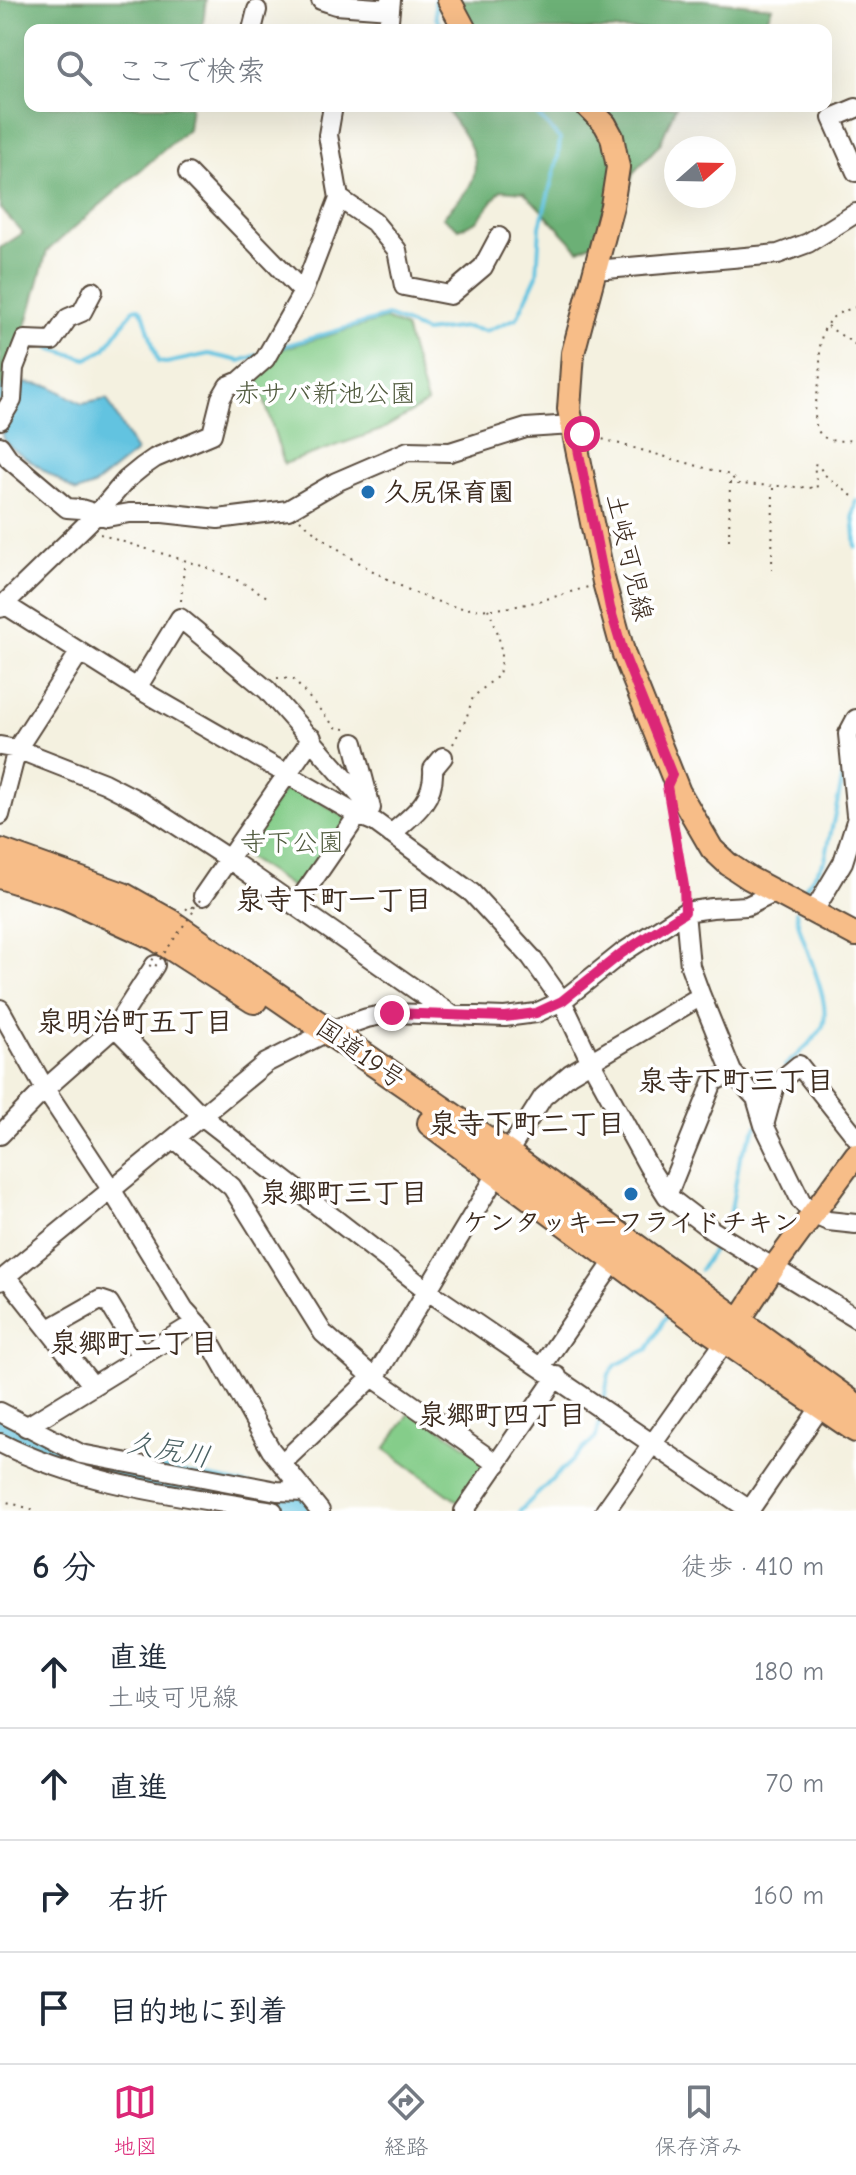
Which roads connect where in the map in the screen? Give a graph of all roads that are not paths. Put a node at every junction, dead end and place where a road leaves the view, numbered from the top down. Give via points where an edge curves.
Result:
1 (321, 0) edge
2 (449, 0) edge
3 (390, 4) edge
4 (257, 10) dead end
5 (254, 24) edge
6 (388, 24) edge
7 (462, 24) edge
8 (856, 108) edge
9 (332, 112) edge
10 (593, 112) edge
11 (856, 172) edge
12 (188, 173) dead end
13 (339, 198) junction
14 (856, 213) edge
15 (499, 237) dead end
16 (595, 270) junction
17 (93, 291) dead end
18 (303, 292) junction
19 (0, 420) edge
20 (574, 429) junction
21 (0, 446) edge
22 (91, 520) junction
23 (2, 606) edge
24 (79, 653) junction
25 (137, 688) junction
26 (856, 719) edge
27 (312, 738) junction
28 (354, 743) road end
29 (9, 747) edge
30 (443, 757) road end
31 (286, 775) junction
32 (0, 815) edge
33 (368, 815) junction
34 (856, 815) edge
35 (856, 821) edge
36 (391, 834) junction
37 (0, 852) edge
38 (227, 858) junction
39 (0, 875) edge
40 (781, 894) junction
41 (203, 896) road end
42 (296, 905) junction
43 (811, 909) junction
44 (685, 912) junction
45 (856, 935) edge
46 (156, 959) road end
47 (701, 996) junction
48 (562, 1001) junction
49 (0, 1009) edge
50 (452, 1015) junction
51 (115, 1027) junction
52 (320, 1035) junction
53 (591, 1062) junction
54 (732, 1072) junction
55 (45, 1089) junction
56 (203, 1117) junction
57 (764, 1125) junction
58 (0, 1135) edge
59 (856, 1137) edge
60 (175, 1139) junction
61 (856, 1155) edge
62 (503, 1163) junction
63 (111, 1189) junction
64 (667, 1196) junction
65 (814, 1215) junction
66 (851, 1219) edge
67 (615, 1260) junction
68 (774, 1267) junction
69 (3, 1279) edge
70 (428, 1291) junction
71 (856, 1318) edge
72 (195, 1323) junction
73 (49, 1329) junction
74 (731, 1332) junction
75 (141, 1356) junction
76 (549, 1371) junction
77 (374, 1378) junction
78 (93, 1386) junction
79 (822, 1405) junction
80 (856, 1407) edge
81 (0, 1412) edge
82 (26, 1427) junction
83 (856, 1429) edge
84 (0, 1443) edge
85 (654, 1445) junction
86 (282, 1463) junction
87 (497, 1464) junction
88 (305, 1492) junction
89 (273, 1511) edge
90 (320, 1511) edge
91 (464, 1511) edge
92 (605, 1511) edge
93 (750, 1511) edge

1 - 3 street via 336,5
2 - 7 main road
3 - 6 street
4 - 5 street
8 - 11 street via 832,118
9 - 13 street via 328,135
10 - 16 main road, 土岐可児線 via 612,137 618,167
12 - 18 street
13 - 15 street via 374,222 397,250 404,286 450,295 483,267
13 - 18 street
14 - 16 street via 808,243 778,254
16 - 20 main road, 土岐可児線 via 573,353 569,409
17 - 19 street via 82,312 68,318 52,341 22,344 12,400
18 - 22 street via 265,359 228,386 212,434 155,458 126,480
20 - 22 street via 526,428 450,452 408,451 288,510 218,519 129,513
20 - 40 main road, 土岐可児線 via 624,655 688,810 728,864
21 - 22 street via 67,508 81,509
22 - 23 street
23 - 24 street
24 - 25 street
24 - 29 street
25 - 27 street via 180,618 267,690
25 - 31 street
26 - 34 street via 848,734
27 - 31 street
27 - 33 street
28 - 33 street
29 - 32 street
29 - 38 street via 104,783
30 - 36 street via 433,769 434,786 423,803
31 - 33 street
31 - 38 street
33 - 36 street
33 - 42 street
35 - 43 street via 843,862
36 - 48 street via 472,893 531,957
37 - 52 highway, 国道19号 via 123,896 169,922
38 - 41 street
38 - 42 street
39 - 52 highway, 国道19号 via 66,896 156,937
40 - 43 main road, 土岐可児線
40 - 44 street via 747,906
42 - 50 street
43 - 45 main road, 土岐可児線
44 - 47 street via 690,966
44 - 48 street
46 - 51 street
47 - 53 street
47 - 54 street
48 - 50 street via 536,1013 505,1017
48 - 53 street
49 - 55 street
50 - 52 street via 392,1013
51 - 55 street
51 - 56 street
52 - 56 street via 266,1063
52 - 62 highway, 国道19号
53 - 62 street via 543,1097
53 - 64 street
54 - 57 street via 756,1098
54 - 64 street via 713,1082
55 - 58 street
55 - 63 street
56 - 60 street
56 - 70 street
57 - 59 street via 775,1085 799,1065
57 - 65 street via 801,1201
60 - 63 street
60 - 77 street via 232,1187 323,1333
61 - 65 main road
62 - 67 highway, 国道19号
62 - 70 street
62 - 74 highway, 国道19号
63 - 69 street
63 - 72 street
64 - 68 street
65 - 66 street
65 - 68 main road
67 - 74 highway, 国道19号
67 - 76 street
68 - 71 street
68 - 74 main road
69 - 73 street
70 - 76 street
70 - 77 street
72 - 75 street
72 - 86 street
73 - 75 street via 100,1300 109,1303
73 - 78 street
74 - 79 highway, 国道19号
74 - 80 highway, 国道19号
74 - 85 street
75 - 78 street
76 - 85 street
76 - 87 street
77 - 86 street
77 - 87 street
78 - 82 street
79 - 83 highway, 国道19号
79 - 93 street
81 - 82 street
82 - 88 street via 81,1454
84 - 89 street via 90,1479
85 - 92 street
85 - 93 street
86 - 88 street
87 - 91 street
88 - 90 street

